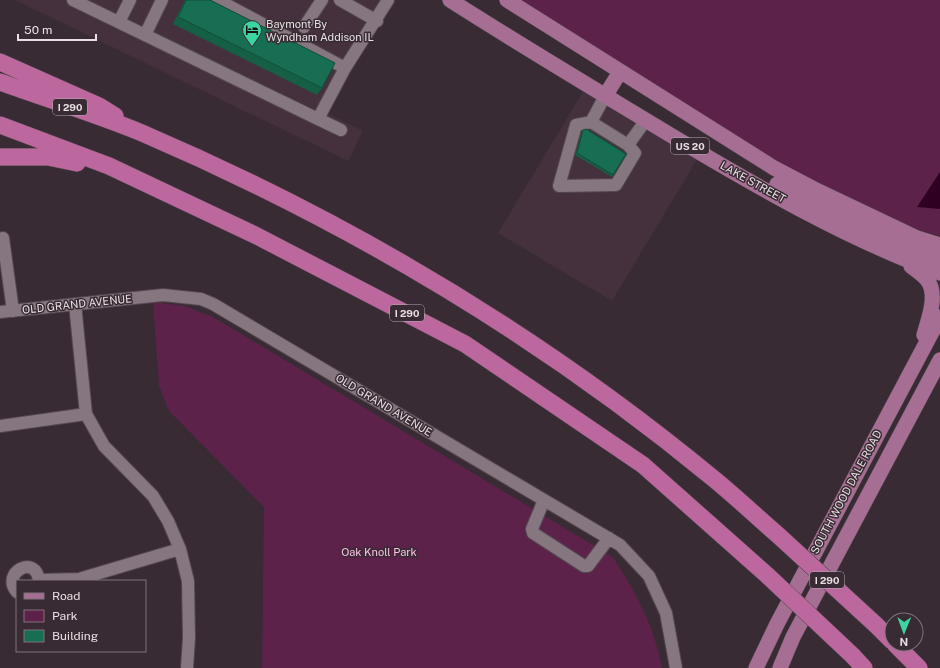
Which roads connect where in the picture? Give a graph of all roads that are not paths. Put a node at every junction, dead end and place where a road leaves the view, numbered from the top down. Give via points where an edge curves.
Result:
1 (73, 0) edge
2 (130, 0) edge
3 (162, 0) edge
4 (218, 0) edge
5 (322, 0) edge
6 (340, 0) edge
7 (388, 0) edge
8 (450, 0) edge
9 (507, 0) edge
10 (377, 20) junction
11 (119, 22) junction
12 (304, 27) dead end
13 (145, 35) junction
14 (0, 62) edge
15 (345, 68) junction
16 (620, 72) junction
17 (0, 82) edge
18 (605, 96) junction
19 (318, 120) junction
20 (646, 120) junction
21 (591, 122) junction
22 (0, 125) edge
23 (341, 130) dead end
24 (140, 133) junction
25 (628, 145) junction
26 (0, 157) edge
27 (120, 171) junction
28 (734, 172) junction
29 (3, 238) dead end
30 (940, 245) edge
31 (940, 259) edge
32 (905, 260) junction
33 (940, 273) edge
34 (75, 304) junction
35 (13, 311) junction
36 (0, 312) edge
37 (940, 317) edge
38 (919, 356) junction
39 (940, 360) edge
40 (86, 414) junction
41 (0, 426) edge
42 (544, 500) junction
43 (609, 538) junction
44 (180, 549) junction
45 (39, 580) edge
46 (16, 591) edge
47 (884, 633) edge
48 (903, 652) edge
49 (858, 662) edge
50 (187, 668) edge
51 (676, 668) edge
52 (756, 668) edge
53 (780, 668) edge
54 (919, 668) edge

1 - 11 street
2 - 11 street
3 - 13 street
4 - 15 street
5 - 12 street
6 - 10 street
7 - 10 street
8 - 18 main road, LAKE STREET / US 20
9 - 16 main road, LAKE STREET / US 20
10 - 15 street
11 - 13 street
13 - 19 street
14 - 24 highway via 99,106
15 - 19 street
16 - 18 main road
16 - 30 main road, LAKE STREET / US 20 via 774,168 917,238
17 - 24 highway, I 290
18 - 20 main road, LAKE STREET / US 20
18 - 21 street
19 - 23 street
20 - 25 street
20 - 28 main road, LAKE STREET / US 20
21 - 25 street
21 - 25 street via 576,125 559,186 616,185 636,153
22 - 27 highway, I 290
24 - 47 highway, I 290, bridge via 322,219 409,266 556,360 714,479
26 - 27 highway via 48,157
27 - 49 highway, I 290, bridge via 255,234 466,344 643,465 768,576
28 - 31 main road via 766,178 872,231
28 - 32 main road, LAKE STREET / US 20 via 869,244
29 - 35 street
32 - 33 main road, LAKE STREET / US 20
32 - 38 main road via 928,281 932,291 929,318
34 - 35 street, OLD GRAND AVENUE
34 - 40 street
34 - 42 street, OLD GRAND AVENUE via 163,294 207,301
35 - 36 street, OLD GRAND AVENUE
37 - 38 main road, SOUTH WOOD DALE ROAD
38 - 52 main road, SOUTH WOOD DALE ROAD via 776,624
39 - 53 main road, SOUTH WOOD DALE ROAD via 793,636
40 - 41 street
40 - 44 street via 104,446 153,496 168,521
42 - 43 street, OLD GRAND AVENUE
42 - 43 street via 532,529 533,533 584,566 588,566
43 - 51 street, OLD GRAND AVENUE via 620,545 648,576 666,613
44 - 45 street via 80,579
44 - 50 street via 188,581
45 - 46 street via 32,568 18,568 11,580
48 - 54 highway

